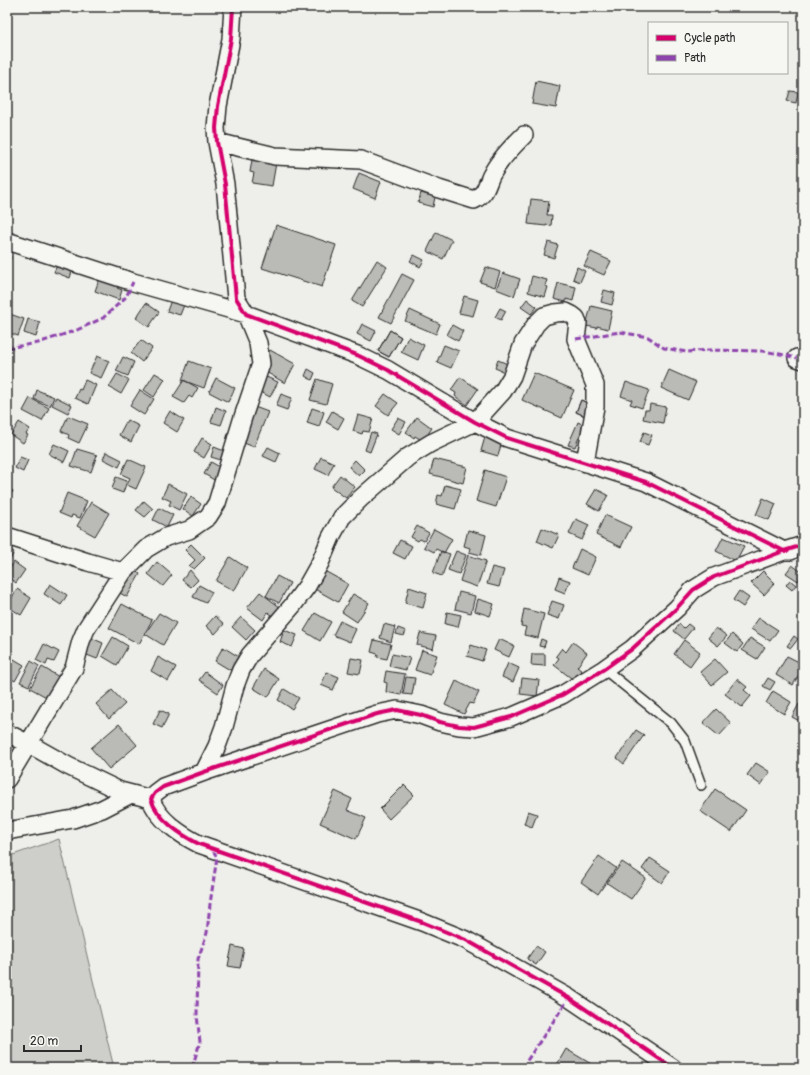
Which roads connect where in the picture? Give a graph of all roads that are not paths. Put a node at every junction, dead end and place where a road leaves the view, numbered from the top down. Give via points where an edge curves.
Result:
1 (233, 7) edge
2 (524, 135) dead end
3 (217, 142) junction
4 (7, 241) edge
5 (246, 314) junction
6 (475, 422) junction
7 (585, 462) junction
8 (7, 536) edge
9 (803, 545) edge
10 (784, 551) junction
11 (803, 552) edge
12 (123, 572) junction
13 (604, 669) junction
14 (7, 733) edge
15 (29, 744) junction
16 (204, 772) junction
17 (7, 779) edge
18 (701, 785) dead end
19 (131, 794) junction
20 (151, 799) junction
21 (7, 831) edge
22 (673, 1068) edge

1 - 3 street via 231,39 218,106
2 - 3 street via 493,172 482,196 474,200 361,160 275,156
3 - 5 street via 225,184 236,298
4 - 5 street via 133,282
5 - 6 street via 357,354
5 - 12 street via 258,343 261,364 217,503 208,517 189,530 166,537 146,549
6 - 7 street via 507,438
6 - 7 street via 503,391 512,376 523,344 536,324 544,316 566,312 576,318 578,323 576,339 594,385 595,407
6 - 16 street via 408,457 342,517 307,586 250,655 241,670 224,727
7 - 10 street via 646,482
8 - 12 street
9 - 10 street
10 - 11 street
10 - 13 street via 714,577 693,590 632,649
12 - 15 street via 86,629 74,668
13 - 16 street via 562,695 511,717 482,725 459,726 397,710 377,714
13 - 18 lane via 671,723 684,741
14 - 15 street
15 - 17 street
15 - 19 street via 68,766
16 - 20 street via 163,787
19 - 20 street
19 - 21 street via 102,809 73,819
20 - 22 street via 157,813 199,844 422,922 466,940 569,998

